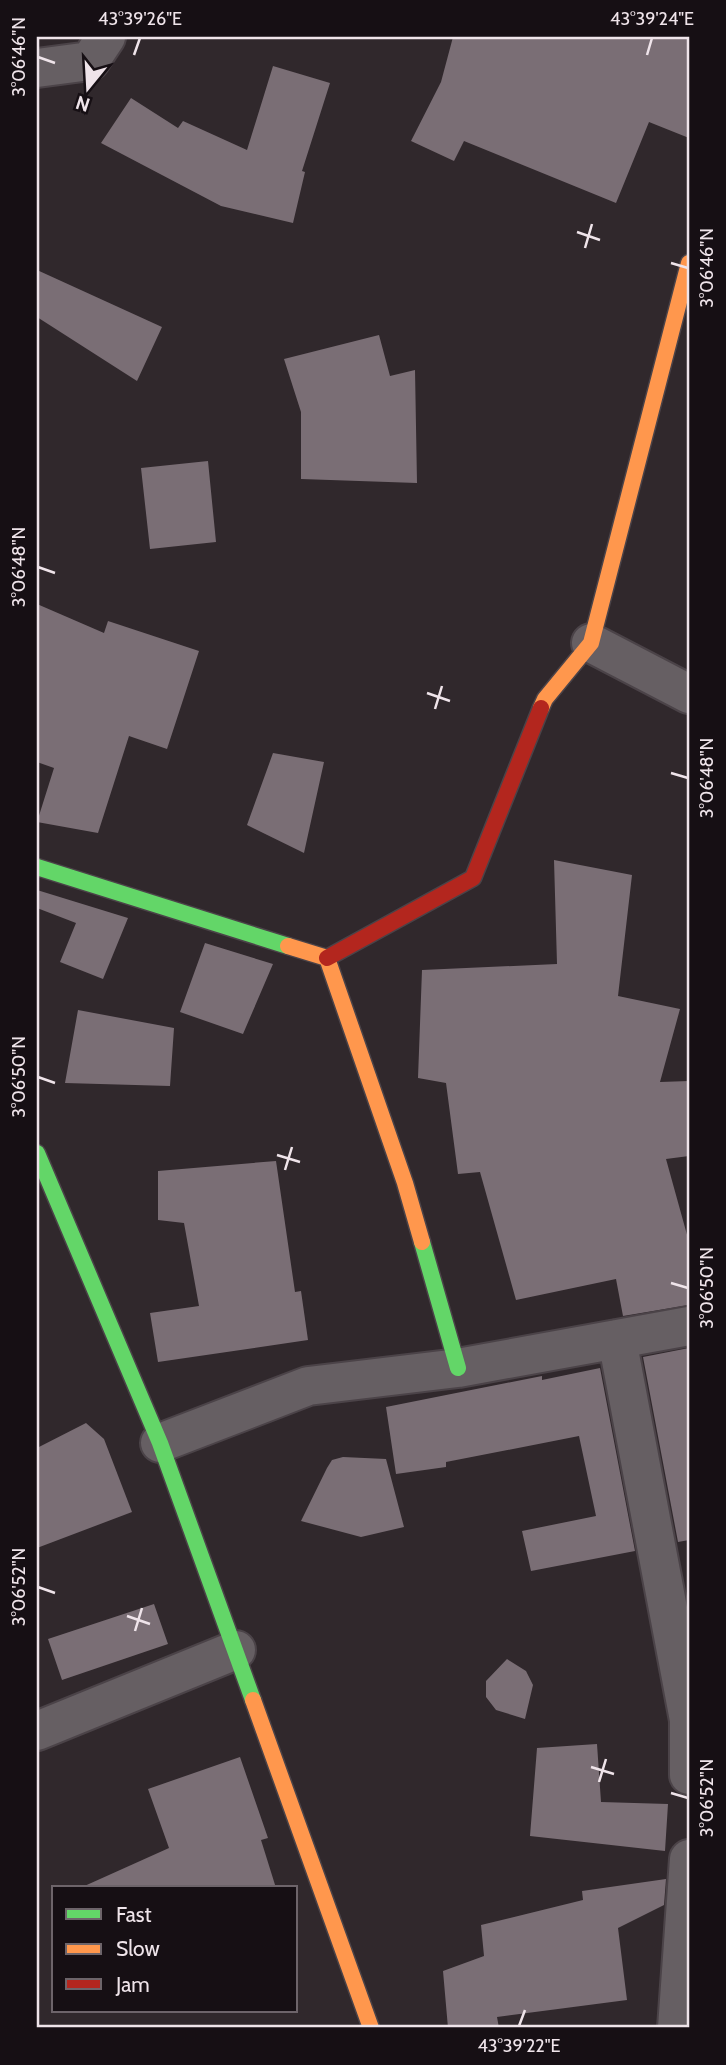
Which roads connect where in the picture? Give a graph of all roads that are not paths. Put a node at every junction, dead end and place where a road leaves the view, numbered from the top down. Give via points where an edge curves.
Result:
1 (106, 37) edge
2 (37, 68) edge
3 (689, 263) edge
4 (592, 643) junction
5 (689, 694) edge
6 (37, 867) edge
7 (327, 958) junction
8 (37, 1153) edge
9 (689, 1326) edge
10 (617, 1339) junction
11 (458, 1368) junction
12 (160, 1443) junction
13 (236, 1650) junction
14 (37, 1731) edge
15 (689, 1775) edge
16 (689, 1859) edge
17 (371, 2028) edge
18 (677, 2028) edge

1 - 2 street via 90,61
3 - 4 street
4 - 5 street
4 - 7 street via 544,699 474,878
6 - 7 street
7 - 11 street via 405,1183
8 - 12 street
9 - 10 street
10 - 11 street
10 - 15 street via 689,1720
11 - 12 street via 307,1386
12 - 13 street
13 - 14 street
13 - 17 street
16 - 18 street

